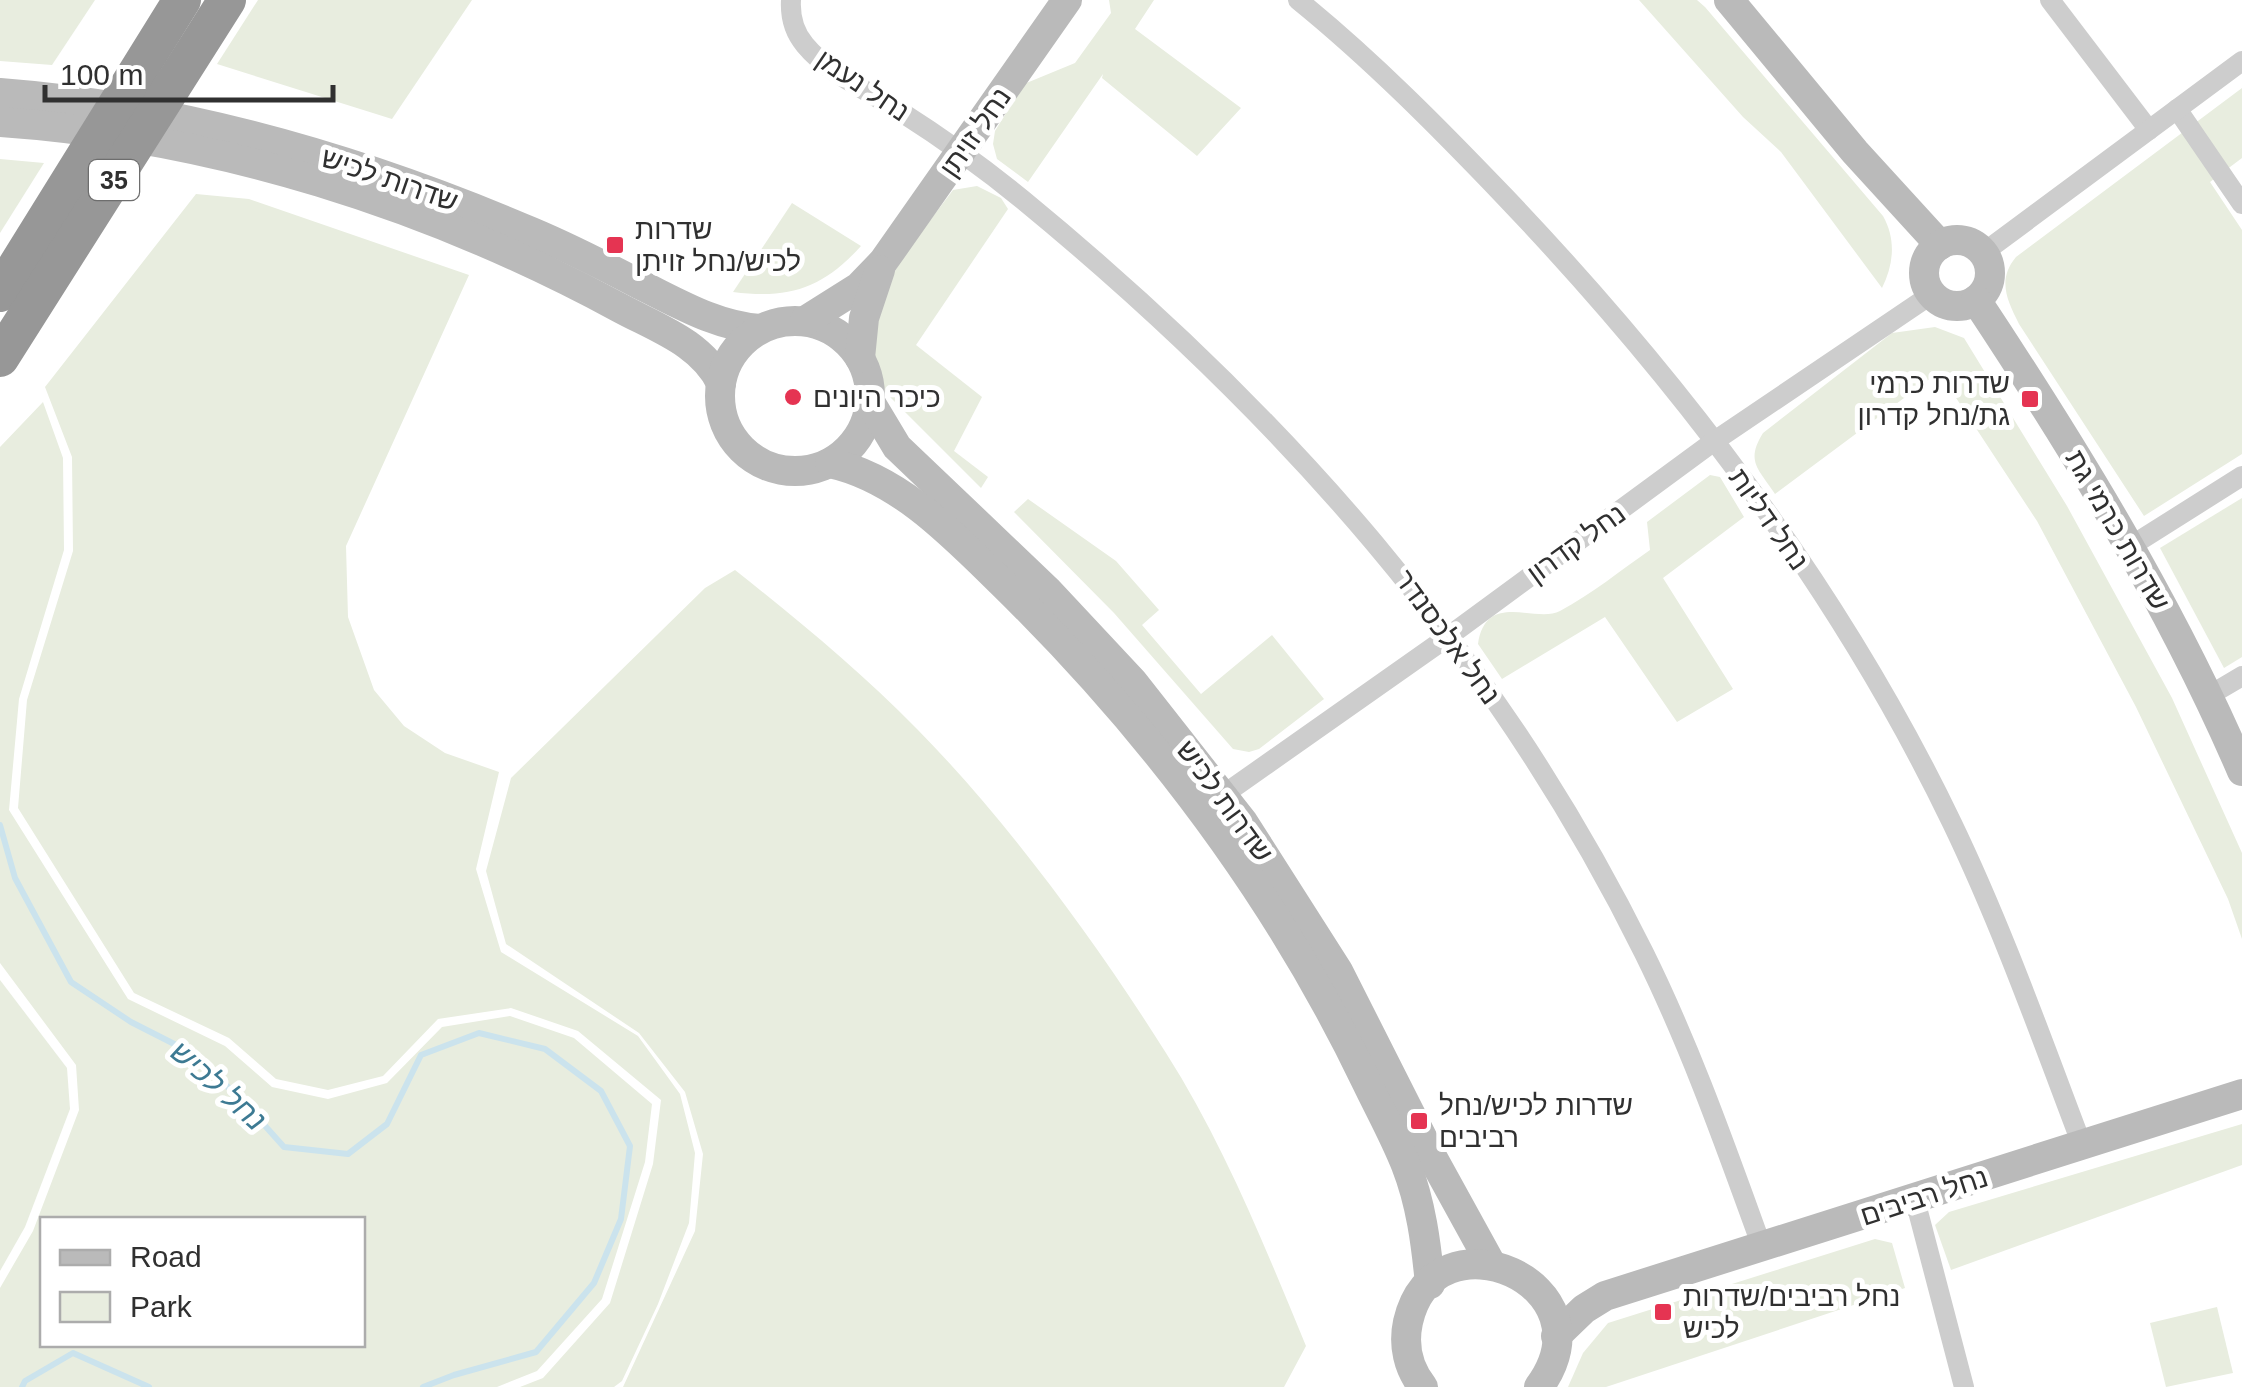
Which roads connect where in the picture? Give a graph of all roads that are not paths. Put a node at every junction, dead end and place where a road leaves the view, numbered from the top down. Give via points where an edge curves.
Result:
1 (182, 0) edge
2 (227, 0) edge
3 (791, 0) edge
4 (1067, 0) edge
5 (1298, 0) edge
6 (1730, 0) edge
7 (2050, 0) edge
8 (2242, 61) edge
9 (0, 93) edge
10 (2177, 109) junction
11 (0, 122) edge
12 (2149, 130) junction
13 (249, 150) junction
14 (962, 151) junction
15 (2242, 204) edge
16 (1940, 245) junction
17 (1983, 253) junction
18 (883, 262) junction
19 (0, 292) edge
20 (1932, 294) junction
21 (1976, 300) junction
22 (805, 321) junction
23 (760, 330) junction
24 (0, 358) edge
25 (860, 358) junction
26 (721, 383) junction
27 (870, 402) junction
28 (1714, 442) junction
29 (830, 464) junction
30 (2242, 476) edge
31 (2132, 546) junction
32 (1449, 636) junction
33 (2242, 676) edge
34 (2210, 695) junction
35 (2242, 771) edge
36 (1223, 795) junction
37 (2242, 1094) edge
38 (2082, 1146) junction
39 (1914, 1200) junction
40 (1762, 1248) junction
41 (1491, 1264) junction
42 (1430, 1284) junction
43 (1540, 1293) junction
44 (1605, 1296) junction
45 (1556, 1336) junction
46 (1423, 1387) edge
47 (1539, 1387) edge
48 (1964, 1387) edge

1 - 19 highway, 35
2 - 24 highway, 35
3 - 14 street, נחל נעמן via 792,22 812,52
4 - 14 street, נחל זויתן
5 - 28 street, נחל דליות via 1446,136 1548,242
6 - 16 street
7 - 12 street
8 - 10 street
9 - 13 street, שדרות לכיש via 108,106
10 - 12 street
10 - 15 street
11 - 13 street, שדרות לכיש
12 - 17 street
13 - 23 street, שדרות לכיש via 441,194 702,314
13 - 26 street, שדרות לכיש via 415,212 577,285 684,342
14 - 18 street, נחל זויתן
14 - 32 street, נחל אלכסנדר via 1189,343 1294,449
16 - 17 street via 1968,242
16 - 20 street via 1925,268
17 - 21 street via 1988,283
18 - 22 street, נחל זויתן via 859,287
18 - 25 street, נחל זויתן
20 - 21 street via 1948,304
20 - 28 street, נחל קדרון
21 - 31 street, שדרות כרמי גת
22 - 23 street
22 - 25 street via 841,336
23 - 26 street via 738,348
25 - 27 street
26 - 29 street via 723,418 751,457 795,472
27 - 29 street via 856,442
27 - 36 street, שדרות לכיש via 897,447 1091,636
28 - 32 street, נחל קדרון
28 - 38 street, נחל דליות via 1774,520 1868,666 1952,823
29 - 42 street, שדרות לכיש via 878,478 982,564 1113,700 1211,824 1316,984 1399,1150 1424,1225
30 - 31 street
31 - 34 street, שדרות כרמי גת
32 - 36 street, נחל קדרון
32 - 40 street, נחל אלכסנדר via 1568,814 1644,954 1710,1104
33 - 34 street
34 - 35 street, שדרות כרמי גת
36 - 41 street, שדרות לכיש via 1338,972
37 - 38 street, נחל רביבים
38 - 39 street, נחל רביבים
39 - 40 street, נחל רביבים
39 - 48 street
40 - 44 street, נחל רביבים
41 - 42 street via 1454,1268
41 - 43 street via 1518,1274
42 - 46 street via 1413,1307 1406,1338 1409,1362
43 - 44 street, נחל רביבים
43 - 45 street
44 - 45 street, נחל רביבים
45 - 47 street

